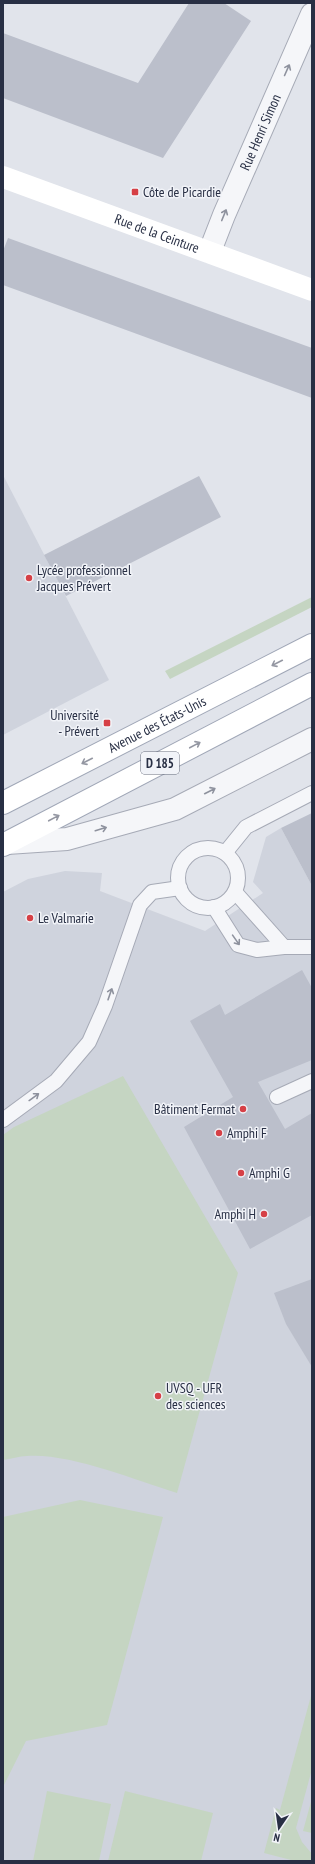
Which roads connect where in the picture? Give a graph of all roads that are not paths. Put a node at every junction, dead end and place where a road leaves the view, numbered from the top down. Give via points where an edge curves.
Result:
1 (312, 14) edge
2 (3, 177) edge
3 (210, 251) junction
4 (312, 290) edge
5 (312, 645) edge
6 (312, 684) edge
7 (312, 739) edge
8 (312, 793) edge
9 (3, 803) edge
10 (5, 844) edge
11 (225, 853) junction
12 (180, 888) junction
13 (235, 892) junction
14 (214, 907) junction
15 (284, 947) junction
16 (312, 947) edge
17 (312, 1081) edge
18 (277, 1097) dead end
19 (3, 1120) edge

3 -> 1 street, Rue Henri Simon
2 - 3 main road, Rue de la Ceinture
3 - 4 main road, Rue de la Ceinture
5 -> 9 main road, Avenue des États-Unis / D 185
10 -> 6 main road, D 185
10 -> 7 street via 67,839 175,809
8 - 11 lane via 246,827
11 - 12 lane via 213,848 201,849 190,854 182,863 178,875
11 - 13 lane via 233,860 237,870
12 - 14 lane via 193,904 203,908
19 -> 12 lane via 56,1081 89,1042 105,1006 140,906 152,892
13 - 14 lane via 222,904
13 - 15 lane
14 -> 15 lane via 238,945 257,950
15 - 16 lane
17 - 18 lane

